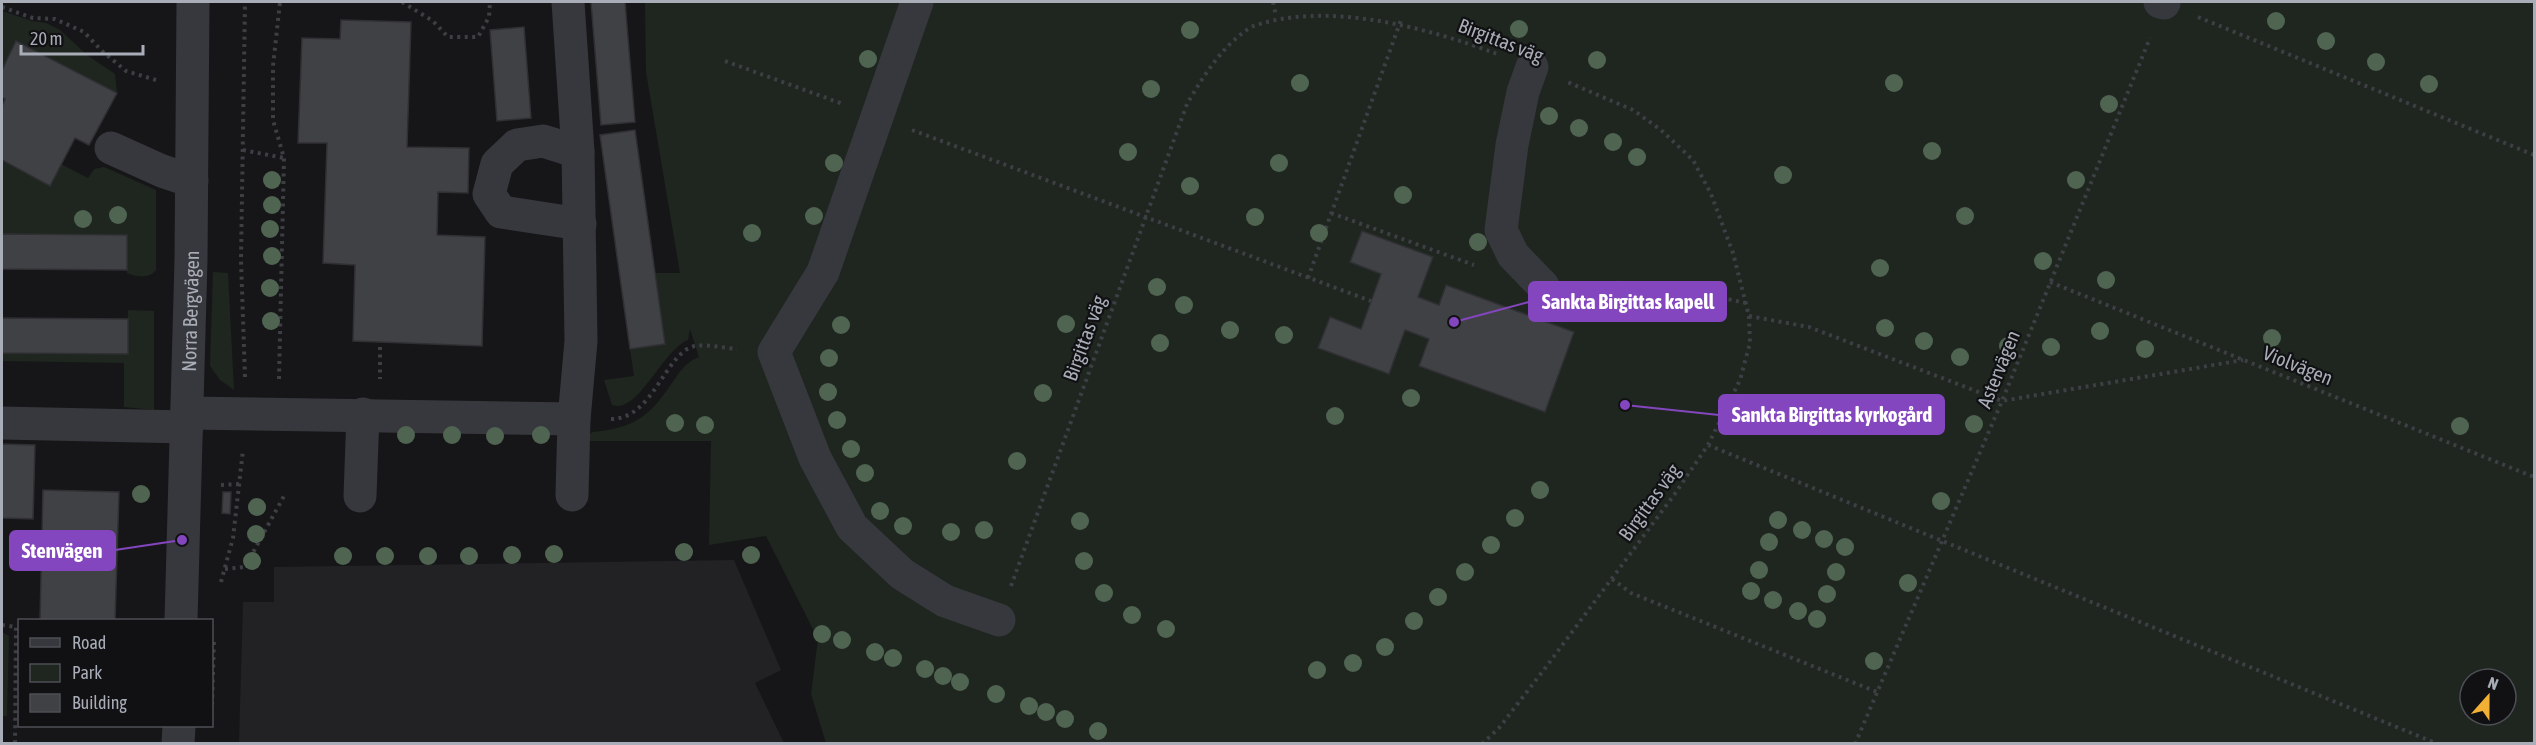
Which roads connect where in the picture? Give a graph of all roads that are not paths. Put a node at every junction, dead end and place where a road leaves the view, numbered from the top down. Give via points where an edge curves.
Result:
1 (192, 2) edge
2 (568, 2) edge
3 (917, 2) edge
4 (1532, 68) road end
5 (111, 148) dead end
6 (578, 152) junction
7 (192, 181) junction
8 (579, 224) junction
9 (1543, 286) road end
10 (363, 414) junction
11 (574, 419) junction
12 (187, 420) junction
13 (2, 423) edge
14 (572, 495) dead end
15 (360, 496) dead end
16 (181, 619) edge
17 (999, 620) road end
18 (179, 727) edge
19 (178, 744) edge

1 - 7 street, Norra Bergvägen
2 - 6 street
3 - 17 street via 823,272 774,352 815,458 852,527 910,579 945,601
4 - 9 street via 1512,145 1501,230 1513,255
5 - 7 street
6 - 8 street
6 - 8 street via 543,141 517,145 497,164 489,194 501,212
7 - 12 street, Norra Bergvägen
8 - 11 street via 581,341
10 - 11 street
10 - 12 street
10 - 15 street
11 - 14 street
12 - 13 street
12 - 16 street, Norra Bergvägen
18 - 19 street

